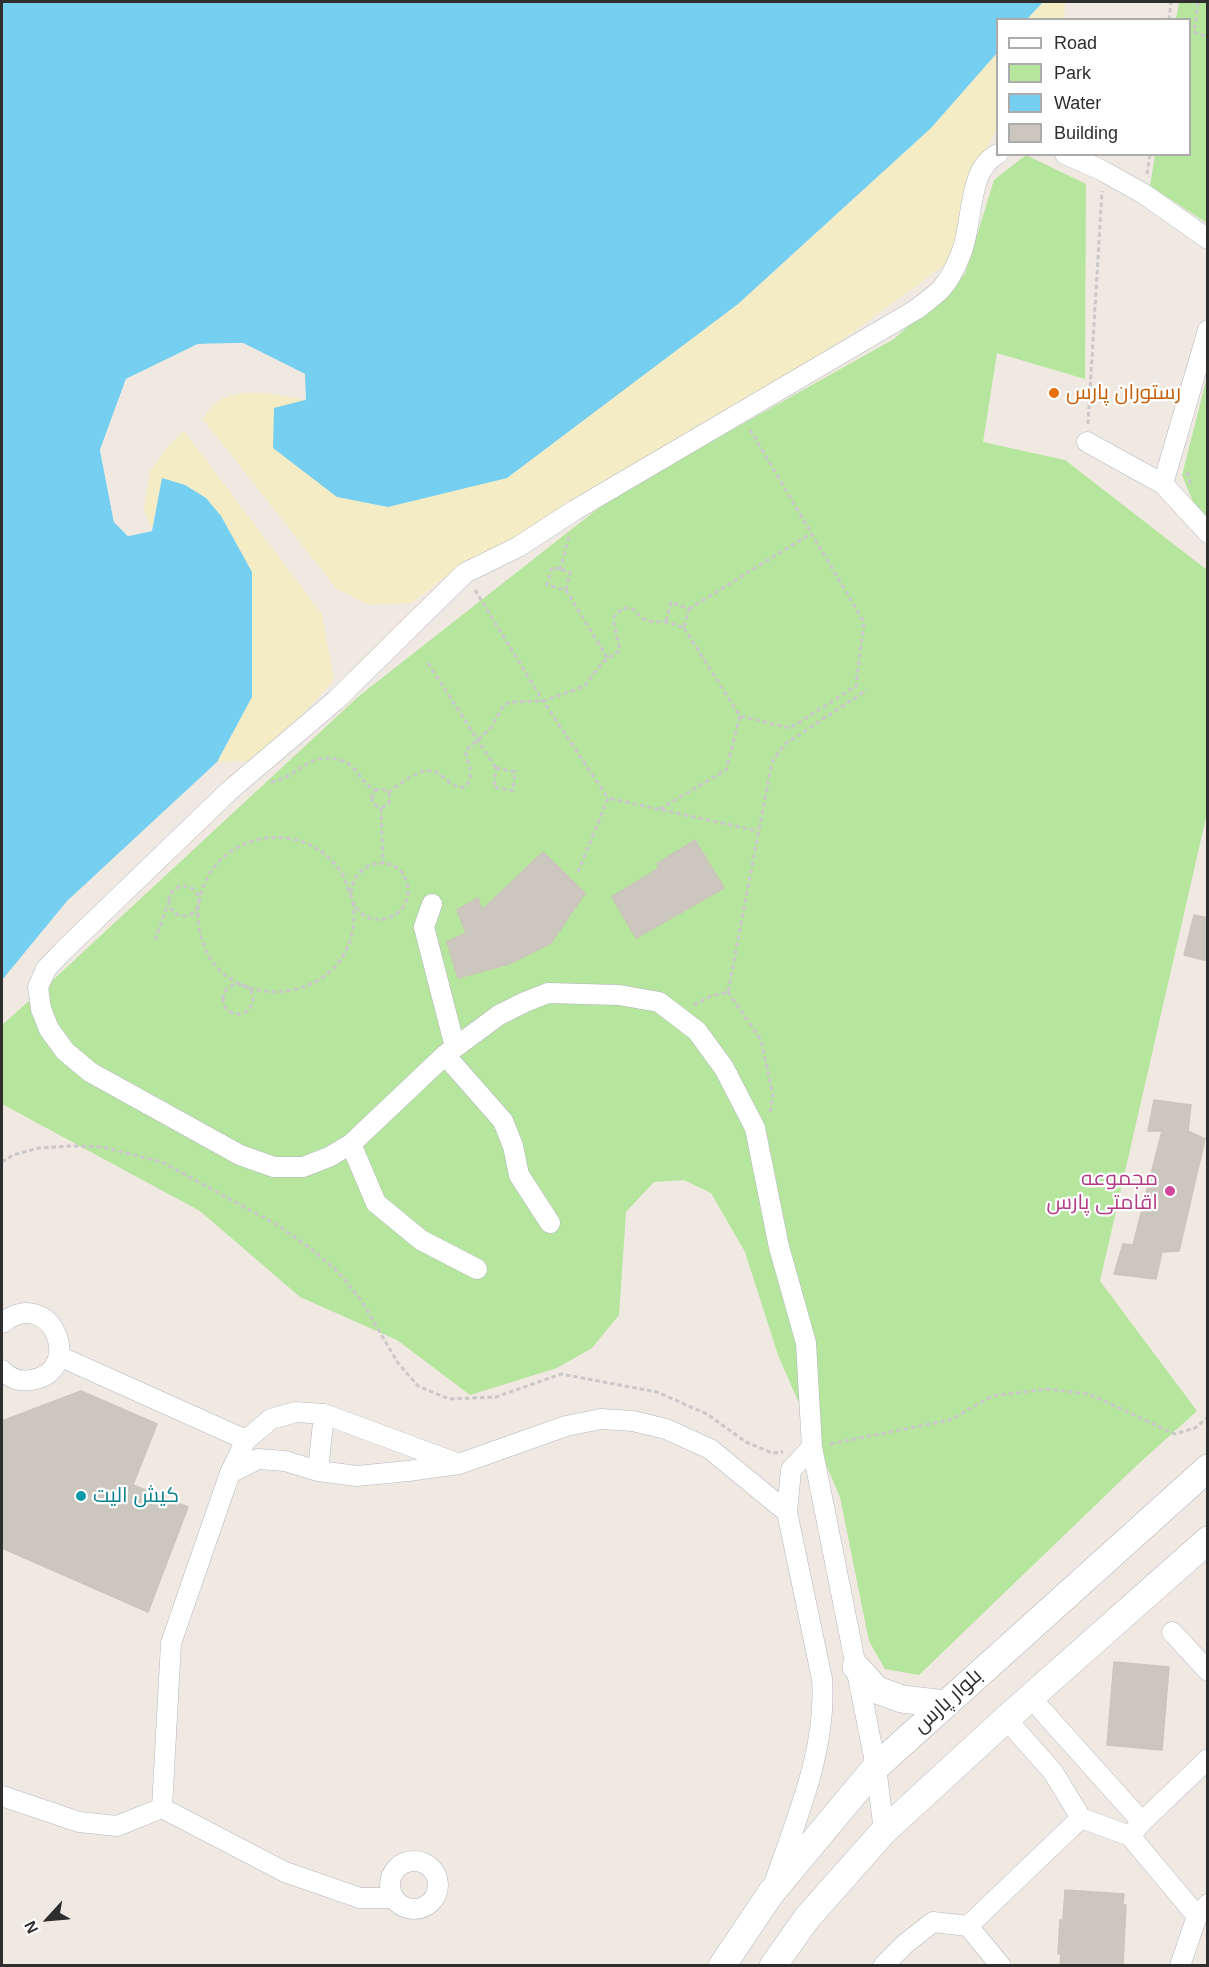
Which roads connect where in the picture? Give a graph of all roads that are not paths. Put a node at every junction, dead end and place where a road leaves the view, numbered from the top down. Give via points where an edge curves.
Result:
1 (996, 155) edge
2 (1069, 156) edge
3 (1208, 239) edge
4 (1208, 330) edge
5 (1087, 442) road end
6 (1163, 484) junction
7 (1208, 533) edge
8 (432, 904) dead end
9 (450, 1051) junction
10 (351, 1144) junction
11 (550, 1223) dead end
12 (477, 1269) dead end
13 (2, 1323) edge
14 (59, 1356) junction
15 (2, 1370) edge
16 (324, 1414) junction
17 (246, 1440) junction
18 (812, 1447) junction
19 (459, 1464) junction
20 (1208, 1468) edge
21 (318, 1471) junction
22 (230, 1473) junction
23 (787, 1512) junction
24 (1208, 1540) edge
25 (1172, 1632) dead end
26 (856, 1667) junction
27 (1208, 1671) edge
28 (1031, 1698) junction
29 (945, 1704) junction
30 (1006, 1719) junction
31 (1208, 1759) edge
32 (876, 1767) junction
33 (2, 1796) edge
34 (162, 1808) junction
35 (1081, 1818) junction
36 (1136, 1829) junction
37 (884, 1831) junction
38 (771, 1893) junction
39 (394, 1898) dead end
40 (1202, 1910) edge
41 (968, 1926) junction
42 (722, 1965) edge
43 (773, 1965) edge
44 (883, 1965) edge
45 (1001, 1965) edge
46 (1180, 1965) edge

1 - 10 street via 981,170 962,254 942,288 917,309 575,510 518,548 465,573 336,700 229,790 46,969 38,987 41,1009 65,1051 90,1072 240,1155 274,1167 303,1167
2 - 3 street via 1144,194
4 - 6 street
5 - 6 street
6 - 7 street
8 - 9 street via 424,927
9 - 10 street
9 - 11 street via 503,1121 519,1175
9 - 18 street via 499,1015 548,993 658,1002 697,1031 724,1068 755,1128 779,1247 806,1343
10 - 12 street via 376,1203 421,1240
13 - 14 street via 21,1313 43,1318 57,1334
14 - 15 street via 54,1366 36,1379 14,1379
14 - 17 street
16 - 17 street via 296,1412 271,1419
16 - 19 street
16 - 21 street
17 - 22 street
18 - 23 street via 791,1470
18 - 26 street
19 - 21 street via 357,1476
19 - 23 street via 566,1425 601,1419 633,1421 666,1429 710,1449
20 - 29 main road, بلوار پارس
21 - 22 street via 285,1461 258,1459
22 - 34 street via 171,1643
23 - 38 street via 824,1703 811,1776
24 - 28 main road
25 - 27 street
26 - 29 main road via 877,1690 902,1699
26 - 32 street
28 - 30 main road
28 - 36 street
29 - 32 main road, بلوار پارس
30 - 35 street via 1053,1772
30 - 37 main road
31 - 36 street
32 - 37 street
32 - 38 main road, بلوار پارس
33 - 34 street via 79,1821 117,1826
34 - 39 street via 285,1872 360,1898
35 - 36 street
35 - 41 street
36 - 40 street
37 - 43 main road via 807,1918
38 - 42 main road, بلوار پارس
40 - 46 street
41 - 44 street via 933,1922
41 - 45 street

